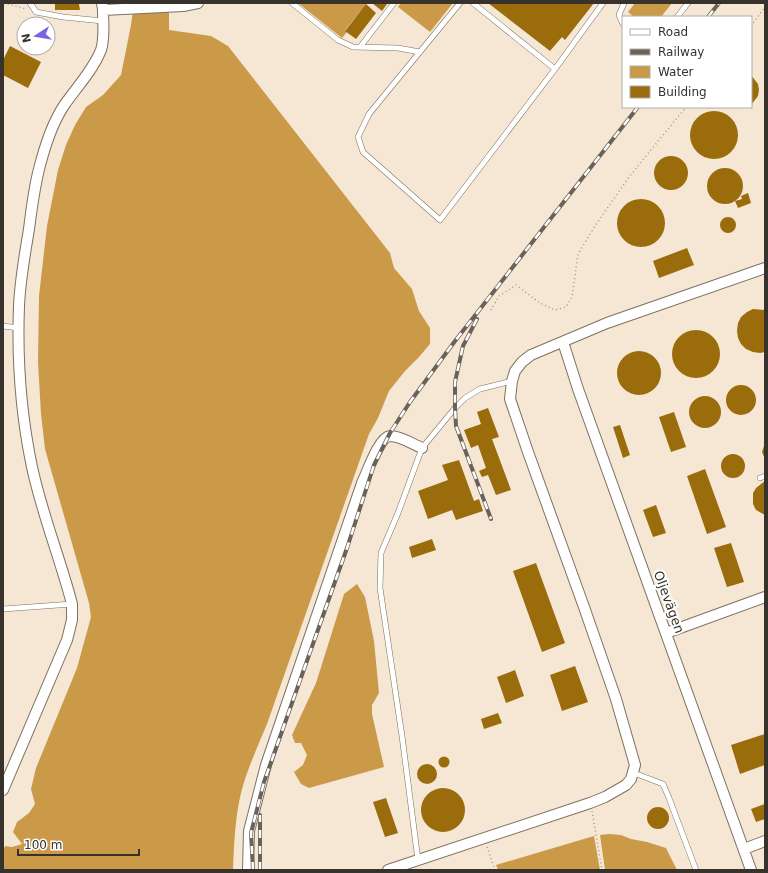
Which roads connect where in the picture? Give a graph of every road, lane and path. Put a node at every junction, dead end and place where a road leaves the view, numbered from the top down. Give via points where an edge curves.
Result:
1 (4, 3) edge
2 (30, 3) edge
3 (198, 3) edge
4 (292, 3) edge
5 (394, 3) edge
6 (460, 3) edge
7 (472, 3) edge
8 (603, 3) edge
9 (624, 3) edge
10 (688, 3) edge
11 (103, 6) edge
12 (765, 7) edge
13 (36, 12) junction
14 (678, 16) edge
15 (103, 21) junction
16 (622, 22) edge
17 (752, 25) edge
18 (360, 48) junction
19 (420, 52) junction
20 (555, 69) junction
21 (685, 108) edge
22 (765, 268) edge
23 (491, 310) dead end
24 (3, 326) edge
25 (19, 328) junction
26 (564, 342) junction
27 (512, 381) junction
28 (422, 448) junction
29 (765, 597) edge
30 (72, 604) junction
31 (3, 609) edge
32 (666, 633) junction
33 (634, 773) junction
34 (3, 790) edge
35 (590, 803) junction
36 (484, 838) junction
37 (765, 841) edge
38 (744, 849) junction
39 (418, 860) junction
40 (393, 869) edge
41 (248, 870) edge
42 (495, 870) edge
43 (602, 870) edge
44 (696, 870) edge
45 (751, 870) edge

1 - 13 path
2 - 13 lane
3 - 11 street via 115,10
4 - 18 lane via 338,40
5 - 18 lane
6 - 19 lane
7 - 20 lane
8 - 20 lane
9 - 16 lane via 619,16
10 - 14 lane
11 - 15 street
12 - 17 path
13 - 15 lane
15 - 25 street via 101,48 95,63 55,120 41,158 23,266
18 - 19 lane via 398,48
19 - 20 lane via 369,114 358,137 363,152 440,220
21 - 23 path via 629,177 578,254 572,297 566,307 555,310 540,303 516,285 499,296
22 - 26 street via 607,323
24 - 25 lane
25 - 30 street via 22,397 32,467
26 - 27 street via 522,362 515,371
26 - 32 street, Oljevägen via 578,389
27 - 28 lane via 480,390 465,398
27 - 33 street via 510,399 613,692 635,764
28 - 39 lane via 381,553 379,574
28 - 41 street via 397,437 384,438 362,483 266,765 249,831
29 - 32 street
30 - 31 lane
30 - 34 street via 72,620 67,640
32 - 38 street, Oljevägen
33 - 35 street via 626,785
33 - 44 lane via 662,784
35 - 36 street
35 - 43 path
36 - 39 street
36 - 42 path
37 - 38 street
38 - 45 street, Oljevägen
39 - 40 street

